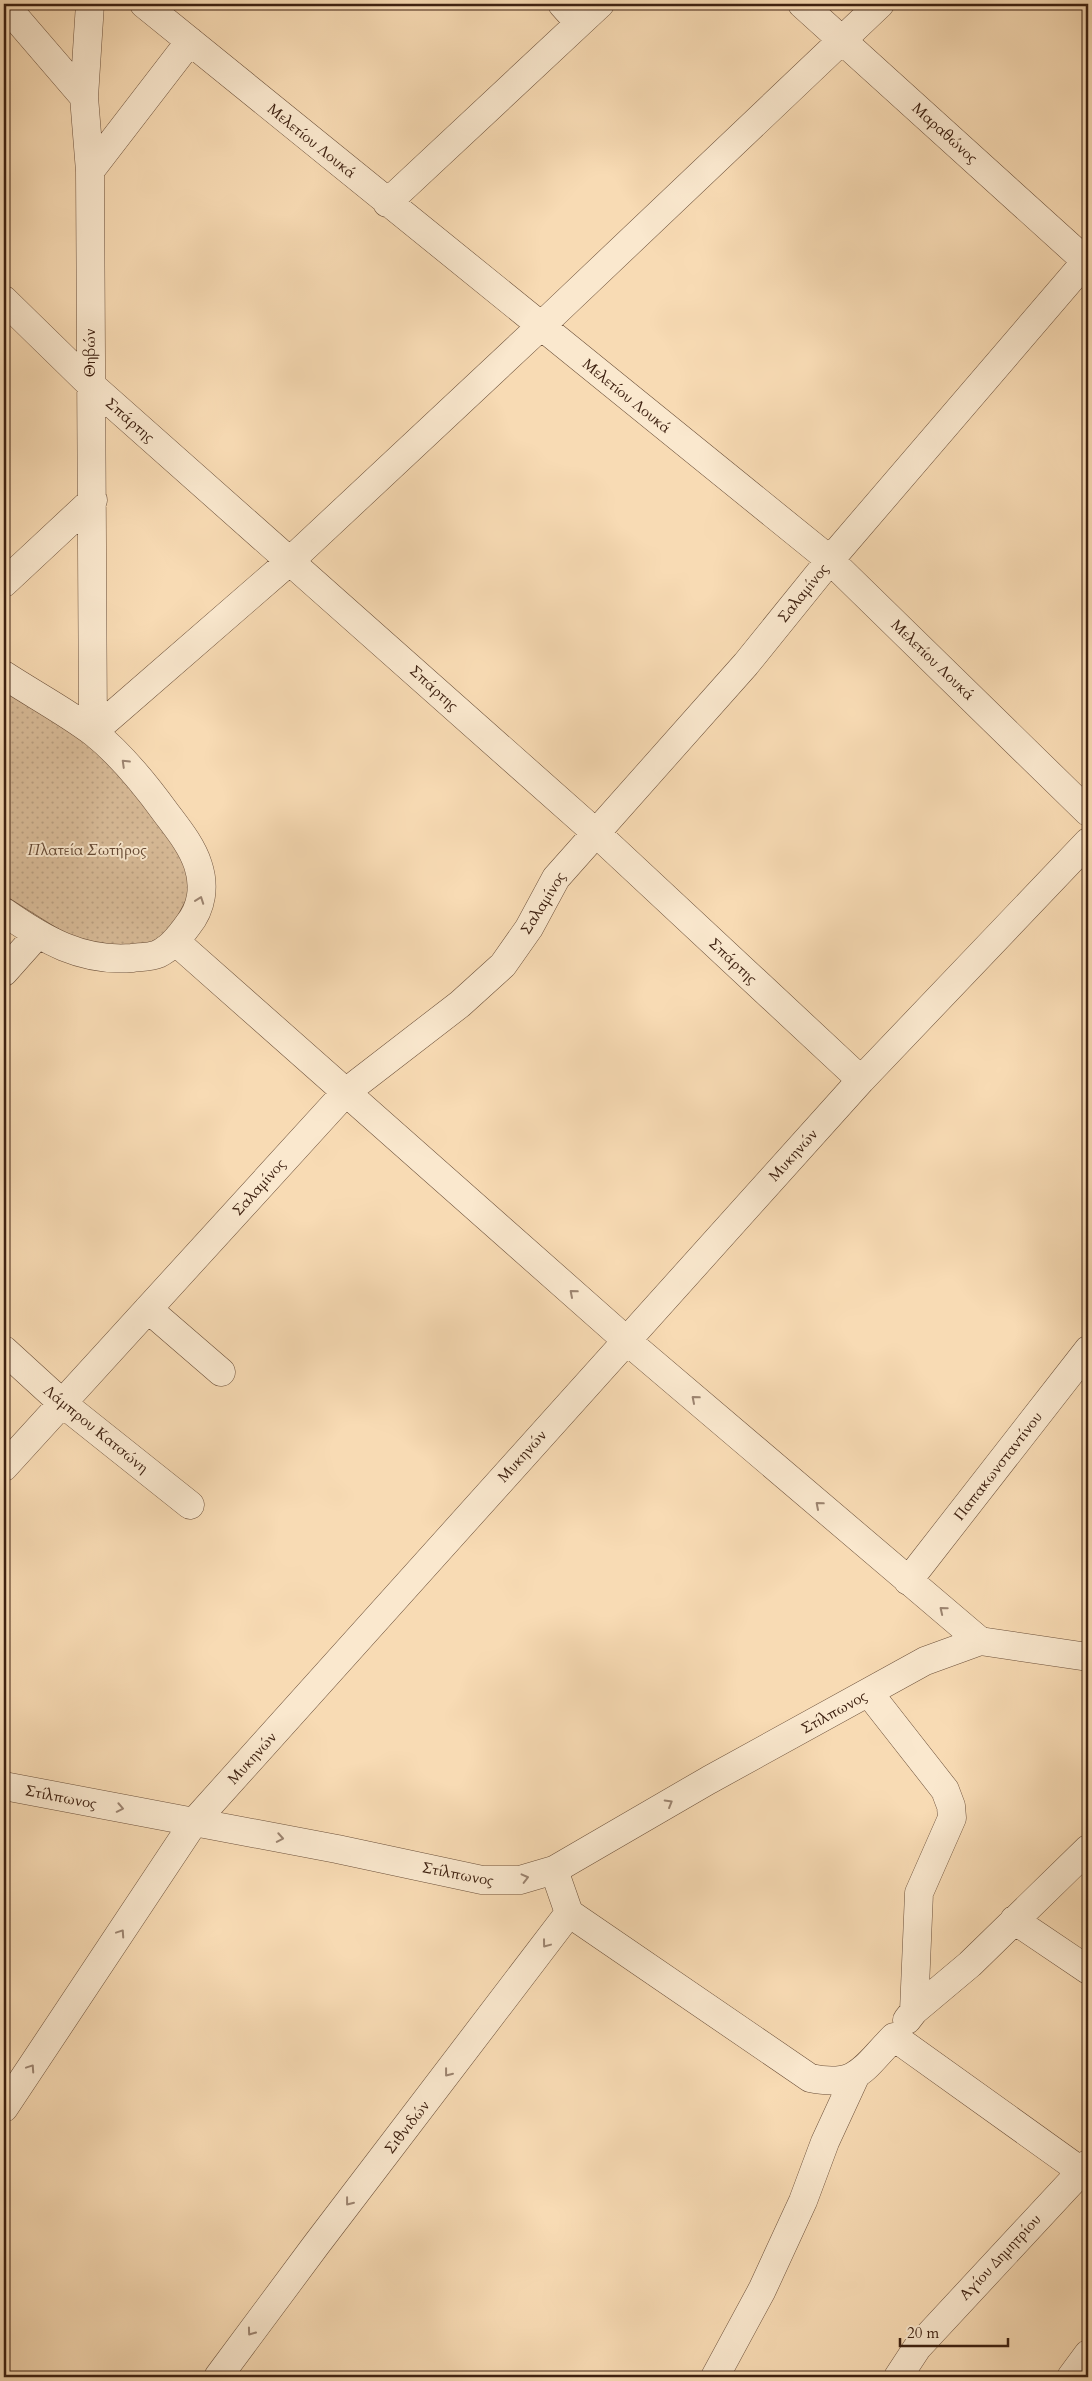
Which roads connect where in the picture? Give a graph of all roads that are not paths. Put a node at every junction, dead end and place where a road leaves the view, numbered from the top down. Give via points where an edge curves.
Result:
1 (4, 4) edge
2 (90, 4) edge
3 (144, 4) edge
4 (600, 4) edge
5 (802, 4) edge
6 (880, 4) edge
7 (570, 13) edge
8 (841, 40) junction
9 (190, 41) junction
10 (84, 97) junction
11 (90, 171) junction
12 (387, 203) junction
13 (1088, 261) edge
14 (4, 300) edge
15 (540, 327) junction
16 (90, 384) junction
17 (93, 500) junction
18 (290, 560) junction
19 (830, 560) junction
20 (4, 583) edge
21 (4, 675) edge
22 (93, 732) junction
23 (1088, 812) edge
24 (595, 832) junction
25 (1088, 842) edge
26 (4, 912) edge
27 (37, 935) junction
28 (175, 941) junction
29 (4, 972) edge
30 (860, 1080) junction
31 (346, 1092) junction
32 (148, 1309) junction
33 (626, 1340) junction
34 (4, 1350) edge
35 (1088, 1350) edge
36 (221, 1372) dead end
37 (62, 1403) junction
38 (4, 1467) edge
39 (190, 1505) dead end
40 (908, 1582) junction
41 (980, 1641) junction
42 (1088, 1657) edge
43 (869, 1693) junction
44 (4, 1786) edge
45 (194, 1822) junction
46 (1088, 1849) edge
47 (554, 1870) junction
48 (569, 1914) junction
49 (1014, 1920) junction
50 (1088, 1970) edge
51 (914, 2011) junction
52 (894, 2037) junction
53 (855, 2077) junction
54 (4, 2108) edge
55 (1086, 2170) edge
56 (1088, 2354) edge
57 (218, 2377) edge
58 (715, 2377) edge
59 (898, 2377) edge
60 (1071, 2377) edge

1 - 10 street
2 - 10 street, Θηβών
3 - 9 street, Μελετίου Λουκά
4 - 7 street
5 - 8 street, Μαραθώνος
6 - 8 street
7 - 12 street
8 - 13 street, Μαραθώνος
8 - 15 street
9 - 11 street
9 - 12 street, Μελετίου Λουκά
10 - 11 street, Θηβών
11 - 16 street, Θηβών
12 - 15 street, Μελετίου Λουκά
13 - 19 street, Σαλαμίνος
14 - 16 street, Σπάρτης
15 - 18 street
15 - 19 street, Μελετίου Λουκά
16 - 17 street, Θηβών
16 - 18 street, Σπάρτης
17 - 20 street
17 - 22 street, Θηβών
18 - 22 street
18 - 24 street, Σπάρτης
19 - 23 street, Μελετίου Λουκά
19 - 24 street, Σαλαμίνος via 746,664
21 - 22 street
28 -> 22 street via 194,918 203,892 198,864 183,836 139,777
24 - 30 street, Σπάρτης
24 - 31 street, Σαλαμίνος via 556,878 529,928 503,965 447,1015
25 - 30 street, Μυκηνών
26 - 27 street
27 - 28 street via 68,950 118,959 158,954
27 - 29 street
28 - 31 street
30 - 33 street, Μυκηνών
31 - 32 street, Σαλαμίνος
33 -> 31 street
32 - 36 street
32 - 37 street, Σαλαμίνος
40 -> 33 street
33 - 45 street, Μυκηνών
34 - 37 street, Λάμπρου Κατσώνη
35 - 40 street, Παπακωνσταντίνου
37 - 38 street, Σαλαμίνος
37 - 39 street, Λάμπρου Κατσώνη
41 -> 40 street
41 - 42 street
41 - 43 street, Στίλπωνος via 925,1661
47 -> 43 street, Στίλπωνος via 709,1780
43 - 51 street via 945,1790 951,1806 952,1818 919,1893
44 -> 45 street, Στίλπωνος
45 -> 47 street, Στίλπωνος via 482,1880 520,1880
54 -> 45 street, Μυκηνών
46 - 49 street
47 - 48 street
48 - 53 street via 810,2078 832,2082
48 -> 57 street, Σιθνιδών
49 - 50 street
49 - 51 street via 970,1964
51 - 52 street
52 - 53 street
52 - 55 street
53 - 58 street via 762,2290
55 - 59 street, Αγίου Δημητρίου via 916,2348
56 - 60 street

